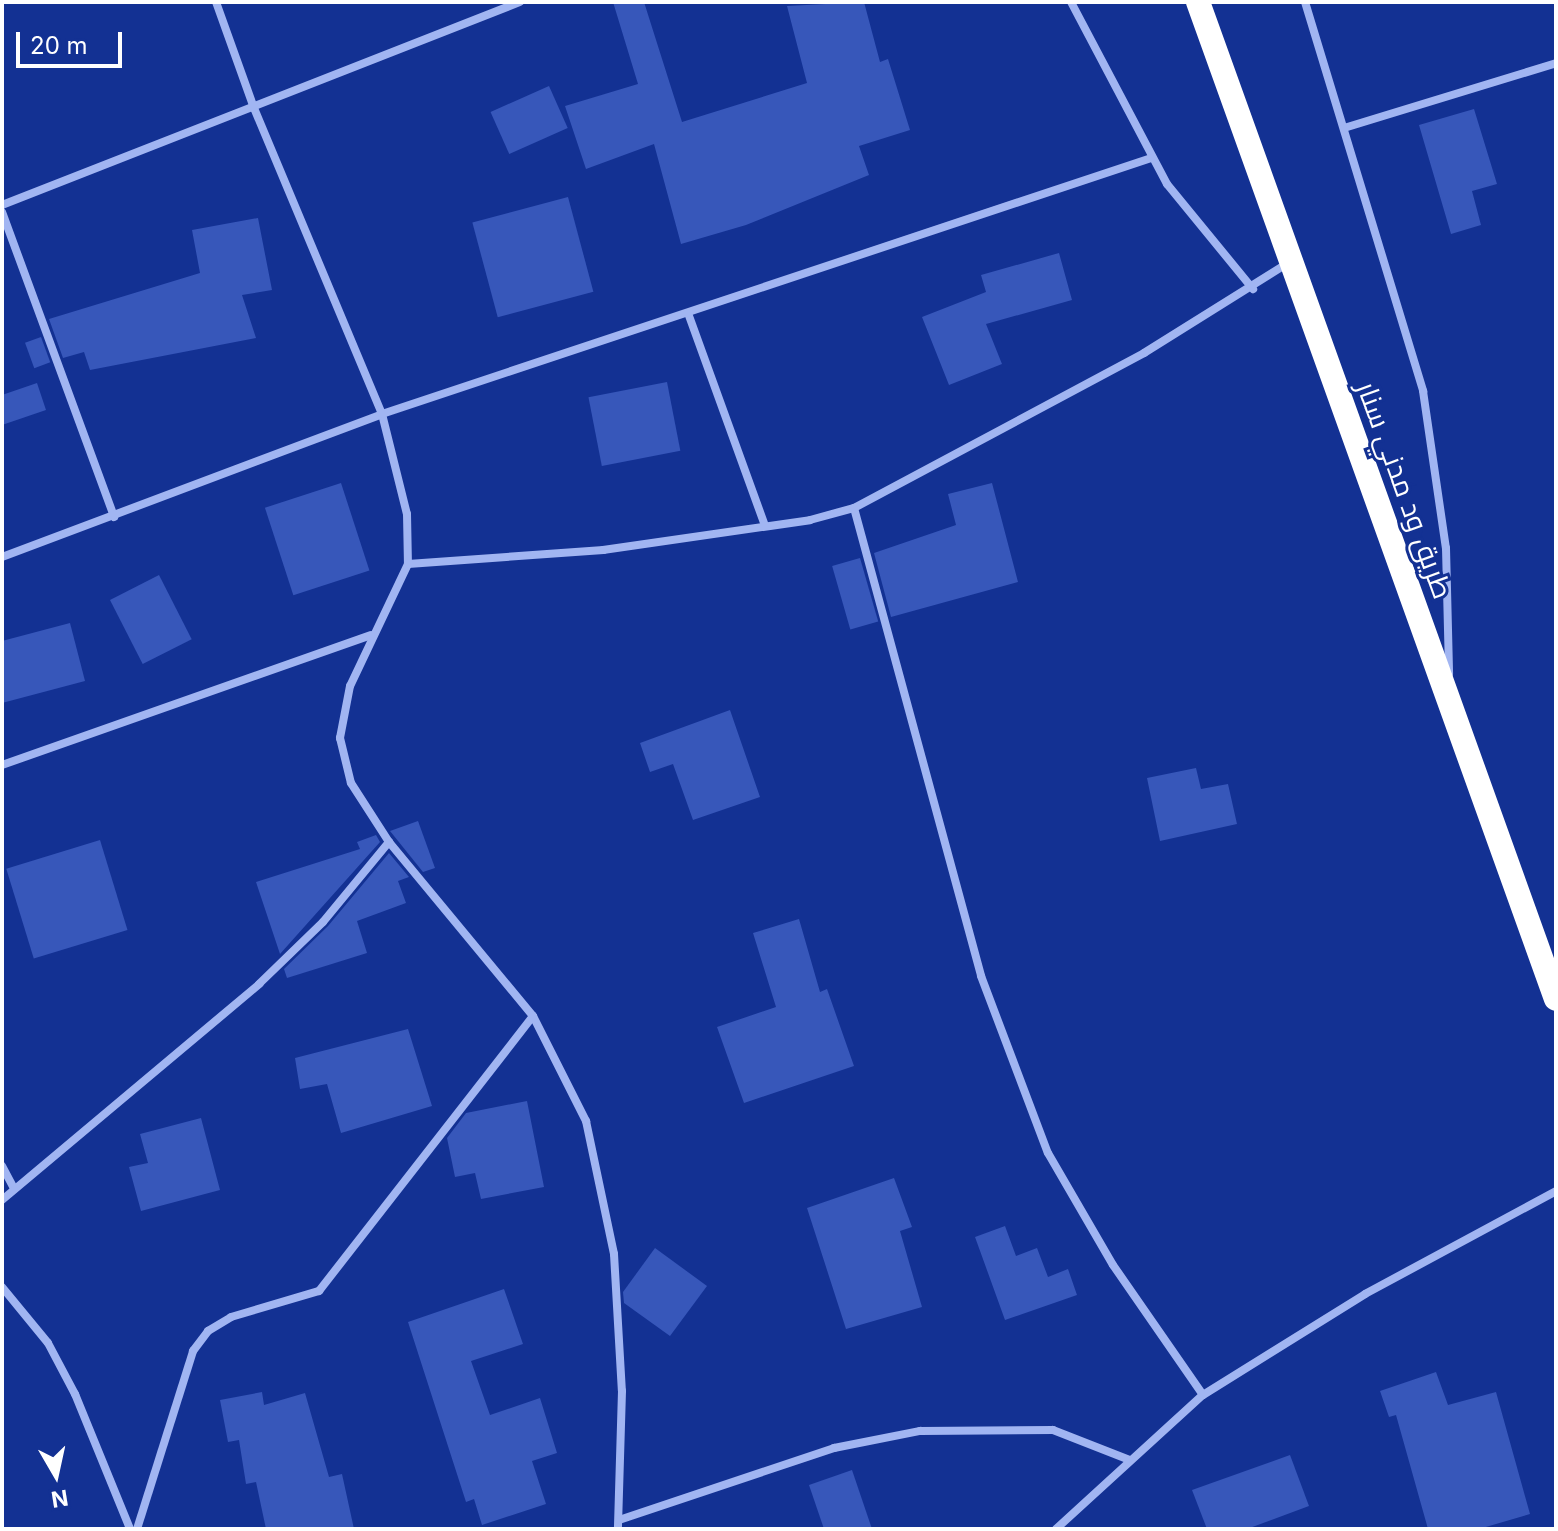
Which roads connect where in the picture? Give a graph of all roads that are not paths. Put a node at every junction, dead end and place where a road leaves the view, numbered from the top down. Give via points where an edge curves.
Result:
1 (216, 2) edge
2 (520, 2) edge
3 (1071, 2) edge
4 (1198, 2) edge
5 (1305, 2) edge
6 (1556, 63) edge
7 (254, 108) junction
8 (1344, 128) junction
9 (1151, 158) junction
10 (2, 205) edge
11 (2, 212) edge
12 (1292, 261) junction
13 (1253, 289) junction
14 (688, 313) junction
15 (382, 414) junction
16 (854, 508) junction
17 (114, 517) junction
18 (765, 526) junction
19 (2, 557) edge
20 (408, 564) junction
21 (371, 635) junction
22 (1449, 704) junction
23 (2, 765) edge
24 (389, 842) junction
25 (1556, 999) edge
26 (533, 1016) junction
27 (2, 1166) edge
28 (14, 1189) junction
29 (1556, 1191) edge
30 (2, 1200) edge
31 (2, 1287) edge
32 (1203, 1395) junction
33 (1130, 1460) junction
34 (619, 1524) edge
35 (130, 1529) edge
36 (137, 1529) edge
37 (1056, 1529) edge

1 - 7 street
2 - 7 street
3 - 9 street
4 - 12 highway, طريق ود مدني سنار
5 - 8 street
6 - 8 street
7 - 10 street
7 - 15 street
8 - 22 street via 1423,391 1446,548
9 - 13 street
9 - 14 street
11 - 17 street
12 - 13 street
12 - 22 highway, طريق ود مدني سنار
13 - 16 street
14 - 15 street
14 - 18 street
15 - 17 street
15 - 20 street via 407,514
16 - 18 street
16 - 32 street via 981,976 1048,1153 1113,1265
17 - 19 street
18 - 20 street via 603,550
20 - 21 street
21 - 23 street
21 - 24 street via 350,686 340,738 351,783
22 - 25 highway, طريق ود مدني سنار
24 - 26 street
24 - 28 street via 323,922 259,984
26 - 34 street via 586,1121 614,1254 622,1391
26 - 36 street via 319,1291 231,1317 208,1331 193,1351
27 - 28 street
28 - 30 street
29 - 32 street via 1365,1294
31 - 35 street via 48,1343 75,1394
32 - 33 street
33 - 34 street via 1053,1430 920,1431 834,1448
33 - 37 street

